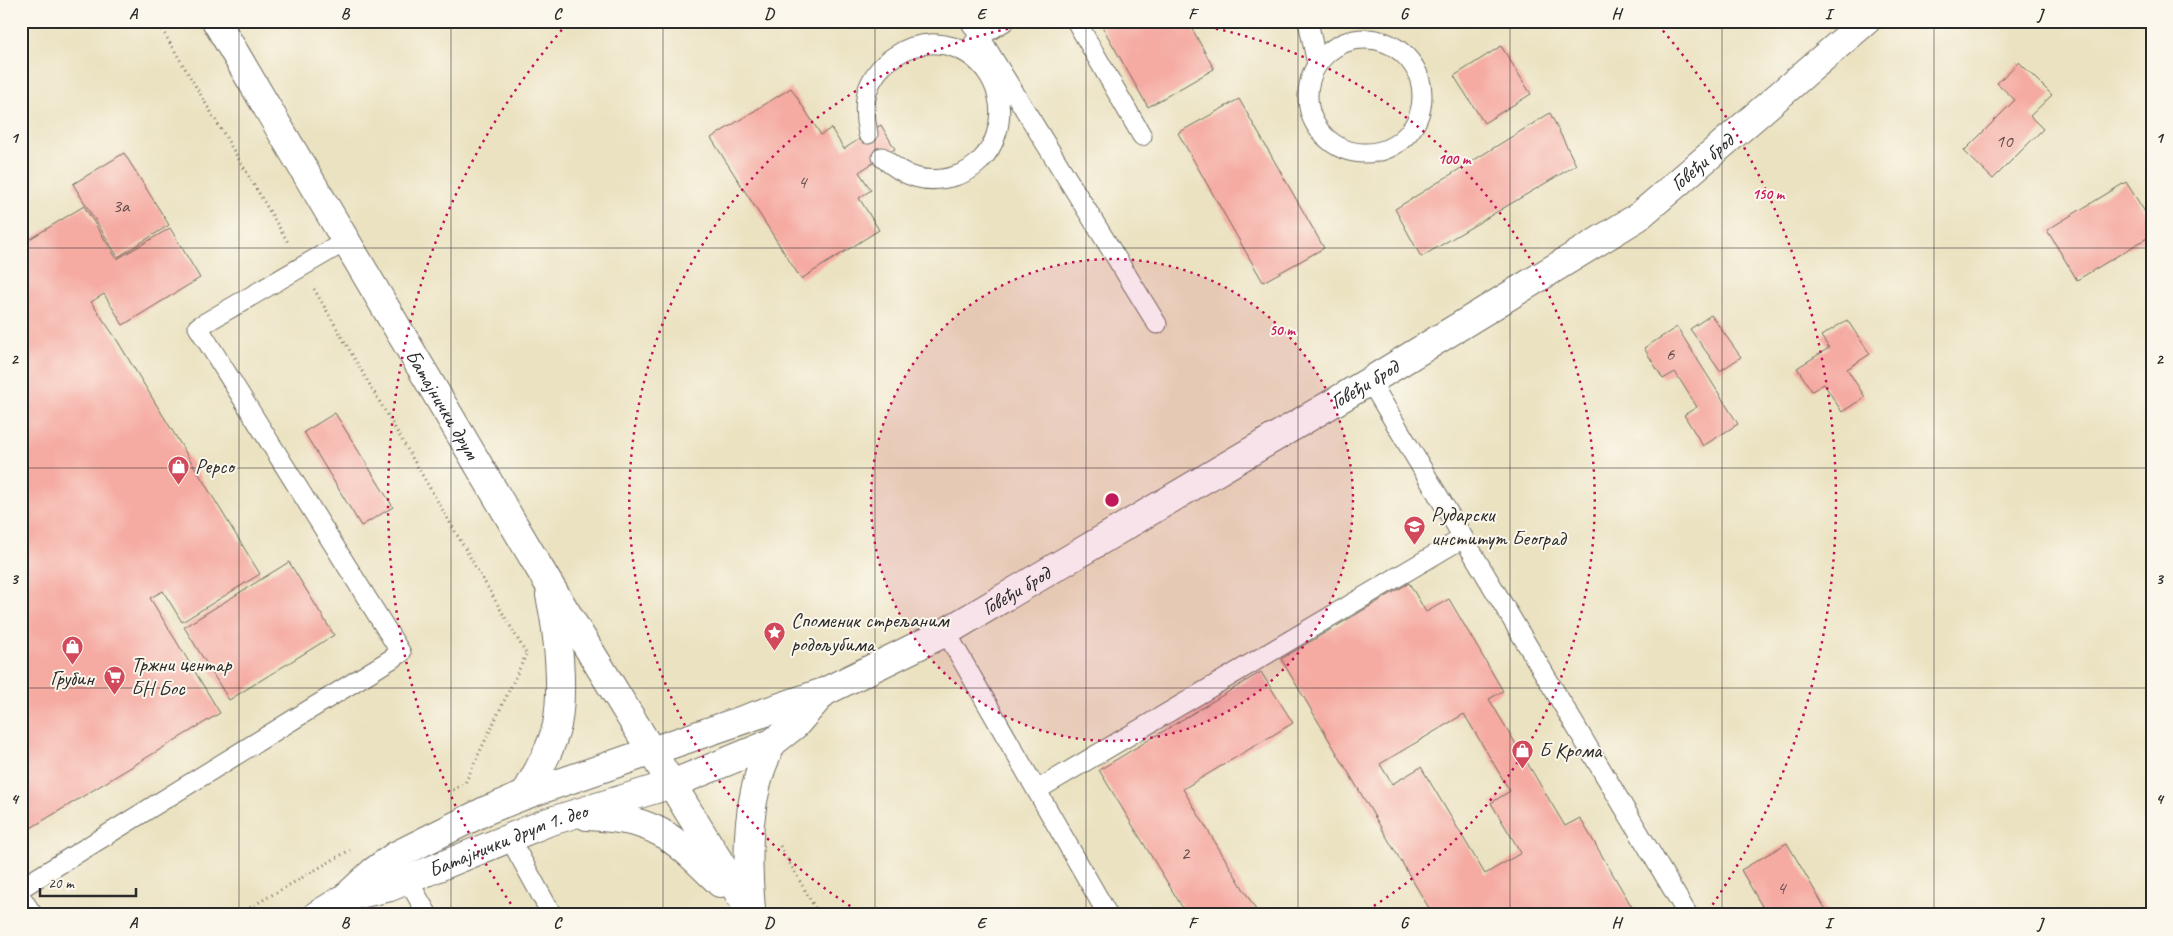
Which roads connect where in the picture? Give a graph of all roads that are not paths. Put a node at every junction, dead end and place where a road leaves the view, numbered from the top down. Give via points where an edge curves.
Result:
1 (216, 21) edge
2 (1005, 21) edge
3 (1076, 21) edge
4 (1308, 21) edge
5 (1866, 21) edge
6 (974, 29) edge
7 (966, 54) junction
8 (1317, 64) junction
9 (868, 134) dead end
10 (1142, 136) dead end
11 (882, 157) dead end
12 (346, 241) junction
13 (1157, 324) dead end
14 (1370, 381) junction
15 (1463, 538) junction
16 (547, 581) junction
17 (946, 632) junction
18 (824, 692) junction
19 (772, 743) junction
20 (652, 750) junction
21 (672, 784) junction
22 (1036, 790) junction
23 (525, 795) junction
24 (571, 816) junction
25 (509, 837) junction
26 (407, 879) junction
27 (21, 888) edge
28 (21, 897) edge
29 (345, 898) junction
30 (752, 914) edge
31 (32, 915) edge
32 (317, 915) edge
33 (428, 915) edge
34 (552, 915) edge
35 (1108, 915) edge
36 (1688, 915) edge

1 - 12 street, Батајнички друм
2 - 6 lane
3 - 10 lane
4 - 8 lane
5 - 14 street, Говеђи брод via 1638,218
6 - 7 lane
6 - 13 lane
7 - 9 lane via 937,44 914,46 894,56 877,72 868,92 864,115
7 - 11 lane via 978,62 992,79 1000,100 1001,122 994,143 981,161 962,174 941,180 919,179 898,171
8 - 8 lane via 1309,81 1308,100 1312,120 1323,136 1339,147 1358,153 1377,152 1395,145 1410,132 1419,114 1422,95 1414,68 1396,49 1380,41 1362,39 1345,42
12 - 16 street, Батајнички друм
12 - 27 lane via 198,327 402,653
14 - 15 lane
14 - 17 street, Говеђи брод
15 - 22 lane
15 - 36 lane
16 - 20 street, Батајнички друм
16 - 23 street via 556,622 560,688 557,725 549,750
17 - 18 street, Говеђи брод
17 - 22 lane
18 - 19 street via 795,725
18 - 20 street, Батајнички друм 1. део
19 - 21 street, Батајнички друм 1. део
19 - 30 street via 762,764 753,798 748,857
20 - 21 street, Батајнички друм
20 - 23 street, Батајнички друм 1. део
21 - 24 street, Батајнички друм 1. део
21 - 30 street, Батајнички друм
22 - 35 lane
23 - 29 street, Батајнички друм 1. део via 487,810 395,856 372,872
24 - 25 street, Батајнички друм 1. део
24 - 30 street via 635,821 658,829 680,843
25 - 26 street, Батајнички друм 1. део
25 - 34 lane
26 - 29 street, Батајнички друм 1. део
26 - 33 lane
28 - 31 lane
29 - 32 street, Батајнички друм 1. део

